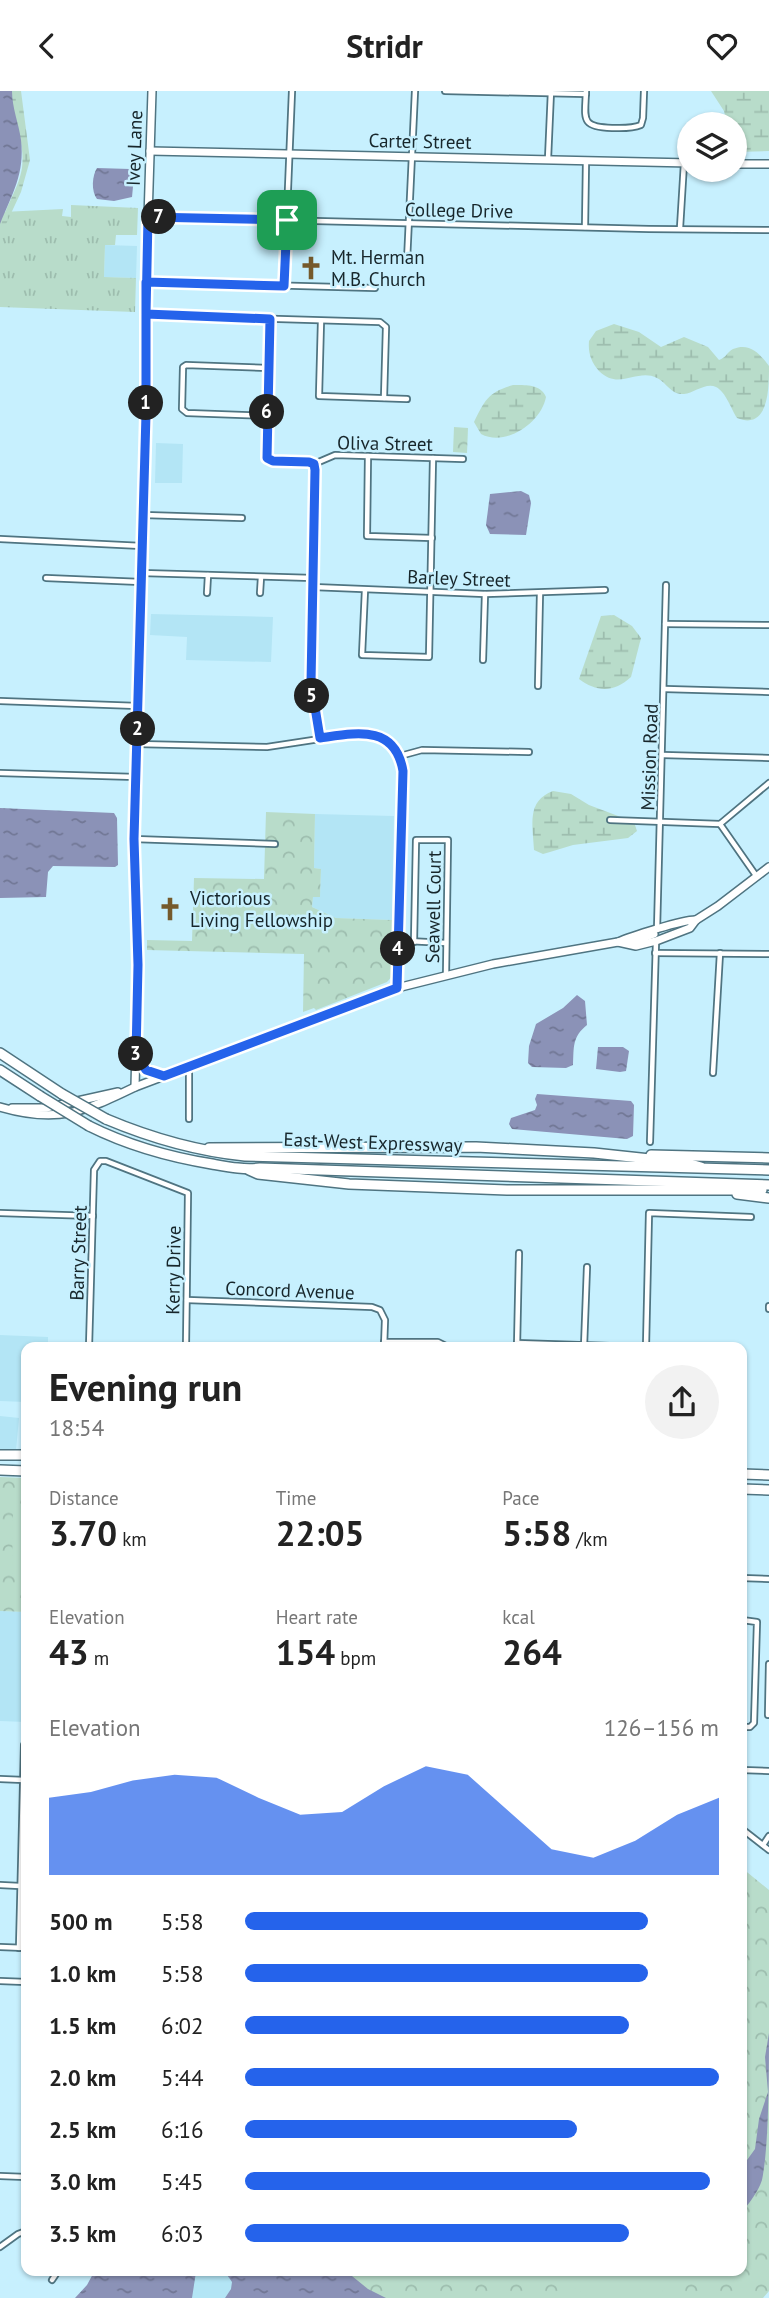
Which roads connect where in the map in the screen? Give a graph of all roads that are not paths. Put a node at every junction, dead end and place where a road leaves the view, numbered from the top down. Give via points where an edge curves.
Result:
1 (152, 91) edge
2 (292, 91) edge
3 (415, 91) edge
4 (445, 91) edge
5 (644, 91) edge
6 (551, 92) edge
7 (586, 92) edge
8 (150, 151) junction
9 (290, 154) junction
10 (412, 157) junction
11 (548, 159) junction
12 (586, 161) junction
13 (677, 163) edge
14 (747, 164) edge
15 (769, 164) edge
16 (685, 182) edge
17 (148, 217) junction
18 (287, 220) junction
19 (409, 223) junction
20 (585, 227) junction
21 (680, 227) junction
22 (769, 230) edge
23 (408, 261) dead end
24 (146, 282) junction
25 (284, 286) junction
26 (375, 288) dead end
27 (146, 314) junction
28 (270, 319) junction
29 (321, 321) junction
30 (268, 368) junction
31 (384, 398) junction
32 (407, 399) dead end
33 (267, 416) junction
34 (368, 456) junction
35 (433, 458) junction
36 (463, 459) dead end
37 (314, 464) junction
38 (143, 515) junction
39 (242, 518) dead end
40 (432, 538) junction
41 (0, 539) edge
42 (142, 546) junction
43 (142, 573) junction
44 (208, 575) junction
45 (261, 576) junction
46 (46, 578) dead end
47 (313, 578) junction
48 (141, 582) junction
49 (666, 585) dead end
50 (313, 587) junction
51 (365, 590) junction
52 (605, 590) dead end
53 (431, 592) junction
54 (207, 593) dead end
55 (260, 593) dead end
56 (540, 593) junction
57 (485, 594) junction
58 (665, 624) junction
59 (769, 625) edge
60 (483, 660) dead end
61 (537, 686) dead end
62 (665, 689) junction
63 (769, 692) edge
64 (0, 701) edge
65 (138, 706) junction
66 (320, 738) junction
67 (137, 744) junction
68 (529, 753) dead end
69 (663, 755) junction
70 (400, 756) junction
71 (769, 758) edge
72 (0, 773) edge
73 (136, 777) junction
74 (769, 783) edge
75 (610, 820) dead end
76 (662, 822) junction
77 (720, 824) junction
78 (134, 839) junction
79 (275, 844) dead end
80 (768, 870) edge
81 (757, 877) junction
82 (692, 919) junction
83 (657, 930) junction
84 (656, 941) junction
85 (446, 943) junction
86 (621, 944) junction
87 (655, 953) junction
88 (720, 953) junction
89 (769, 954) edge
90 (446, 975) junction
91 (397, 988) junction
92 (0, 1053) edge
93 (136, 1055) junction
94 (189, 1066) junction
95 (0, 1070) edge
96 (713, 1073) dead end
97 (164, 1076) junction
98 (135, 1087) junction
99 (0, 1107) edge
100 (189, 1119) dead end
101 (650, 1142) dead end
102 (200, 1149) junction
103 (632, 1157) junction
104 (769, 1158) edge
105 (100, 1161) joint
106 (706, 1168) junction
107 (247, 1170) junction
108 (769, 1170) edge
109 (769, 1187) edge
110 (729, 1191) junction
111 (769, 1198) edge
112 (0, 1213) edge
113 (93, 1216) junction
114 (751, 1216) dead end
115 (519, 1253) dead end
116 (587, 1267) dead end
117 (187, 1300) junction
118 (89, 1342) edge
119 (186, 1342) edge
120 (384, 1342) edge
121 (517, 1342) edge
122 (584, 1342) edge
123 (646, 1342) edge
124 (0, 1455) edge
125 (21, 1455) edge
126 (0, 1470) edge
127 (21, 1471) edge
128 (747, 1474) edge
129 (758, 1474) junction
130 (769, 1475) edge
131 (769, 1481) edge
132 (747, 1486) edge
133 (747, 1488) edge
134 (766, 1490) edge
135 (747, 1578) edge
136 (769, 1579) edge
137 (747, 1621) edge
138 (769, 1664) edge
139 (754, 1715) junction
140 (769, 1715) edge
141 (747, 1727) edge
142 (747, 1770) edge
143 (769, 1771) edge
144 (0, 1779) edge
145 (21, 1780) edge
146 (747, 1833) edge
147 (769, 1836) edge
148 (763, 1845) junction
149 (769, 1850) edge
150 (21, 1865) edge
151 (0, 1885) edge
152 (20, 1886) junction
153 (0, 1947) edge
154 (19, 1948) joint
155 (0, 1981) edge
156 (21, 1982) edge
157 (0, 2176) edge
158 (21, 2177) edge
159 (21, 2233) edge
160 (0, 2248) edge
161 (55, 2276) edge
162 (52, 2280) dead end

1 - 8 street, Ivey Lane
2 - 9 street
3 - 10 street
4 - 6 street
5 - 7 street via 641,125 633,128 588,123
6 - 7 street
6 - 11 street
8 - 9 street, Carter Street
8 - 17 street, Ivey Lane
9 - 10 street, Carter Street
9 - 18 street
10 - 11 street, Carter Street
10 - 19 street
11 - 12 street, Carter Street
12 - 13 street, Carter Street
12 - 20 street
14 - 15 street
16 - 21 street
17 - 18 street, College Drive
17 - 24 street, Ivey Lane
18 - 19 street, College Drive
18 - 25 street
19 - 20 street, College Drive
19 - 23 street
20 - 21 street, College Drive
21 - 22 street, College Drive
24 - 25 street
24 - 27 street, Ivey Lane
25 - 26 street
27 - 28 street
27 - 38 street, Ivey Lane
28 - 29 street
28 - 30 street
29 - 31 street via 380,322 386,327
29 - 31 street via 319,396
30 - 33 street
30 - 33 street via 186,365 182,409 187,413
31 - 32 street
33 - 37 street, Oliva Street via 267,458
34 - 35 street, Oliva Street
34 - 37 street, Oliva Street via 335,455
34 - 40 street via 367,535
35 - 36 street, Oliva Street
35 - 40 street
37 - 47 street
38 - 39 street
38 - 42 street, Ivey Lane
40 - 53 street
41 - 42 street
42 - 43 street, Ivey Lane
43 - 44 street
43 - 48 street, Ivey Lane
44 - 45 street
44 - 54 street
45 - 47 street
45 - 55 street
46 - 48 street
47 - 50 street
48 - 65 street, Ivey Lane
49 - 58 street, Mission Road
50 - 51 street, Barley Street
50 - 66 street via 311,691
51 - 53 street, Barley Street
51 - 53 street via 362,655 429,657
52 - 56 street, Barley Street
53 - 57 street, Barley Street
56 - 57 street, Barley Street
56 - 61 street
57 - 60 street
58 - 59 street
58 - 62 street, Mission Road
62 - 63 street
62 - 69 street, Mission Road
64 - 65 street
65 - 67 street, Ivey Lane
66 - 67 street via 267,747
66 - 70 street via 372,734 391,744
67 - 73 street, Ivey Lane
68 - 70 street via 422,750
69 - 71 street
69 - 76 street, Mission Road
70 - 91 street
72 - 73 street
73 - 78 street, Ivey Lane
74 - 77 street
75 - 76 street
76 - 77 street
76 - 83 street, Mission Road
77 - 81 street
78 - 79 street
78 - 93 street, Ivey Lane
80 - 81 street
81 - 82 street via 718,907
82 - 83 street
82 - 84 street via 690,929
83 - 86 street via 629,937
84 - 86 street
84 - 87 street
85 - 85 street, Seawell Court via 411,941 416,840 448,840
85 - 90 street, Seawell Court
86 - 90 street
87 - 88 street
87 - 101 street
88 - 89 street
88 - 96 street
90 - 91 street
91 - 94 street
92 - 102 highway, East-West Expressway, bridge via 106,1119
93 - 97 street via 146,1070
93 - 98 street, Ivey Lane
94 - 97 street
94 - 100 street
95 - 107 highway, East-West Expressway, bridge via 89,1126 137,1147
97 - 98 street
98 - 99 street via 46,1108
102 - 103 highway via 464,1147
102 - 106 highway, East-West Expressway via 257,1156
103 - 104 highway
103 - 106 highway
105 - 113 street, Barry Street via 94,1170
105 - 117 street, Kerry Drive via 188,1193
106 - 108 highway, East-West Expressway
107 - 109 highway, East-West Expressway
107 - 110 highway via 349,1185
109 - 110 highway
110 - 111 highway
112 - 113 street
113 - 118 street, Barry Street
114 - 123 street via 649,1213
115 - 121 street
116 - 122 street
117 - 119 street, Kerry Drive
117 - 120 street, Concord Avenue via 372,1307 385,1319
124 - 125 highway
126 - 127 highway
128 - 129 highway
129 - 130 highway
129 - 132 highway via 756,1484
131 - 134 highway via 763,1485
133 - 134 highway
135 - 136 street
137 - 139 street via 757,1622
138 - 140 street
139 - 140 street
139 - 141 street via 754,1723
142 - 143 street
144 - 145 street
146 - 148 street
147 - 148 street
148 - 149 street
150 - 152 street
151 - 152 street
152 - 154 street
153 - 154 street
155 - 156 street
157 - 158 street
159 - 160 street
161 - 162 street

